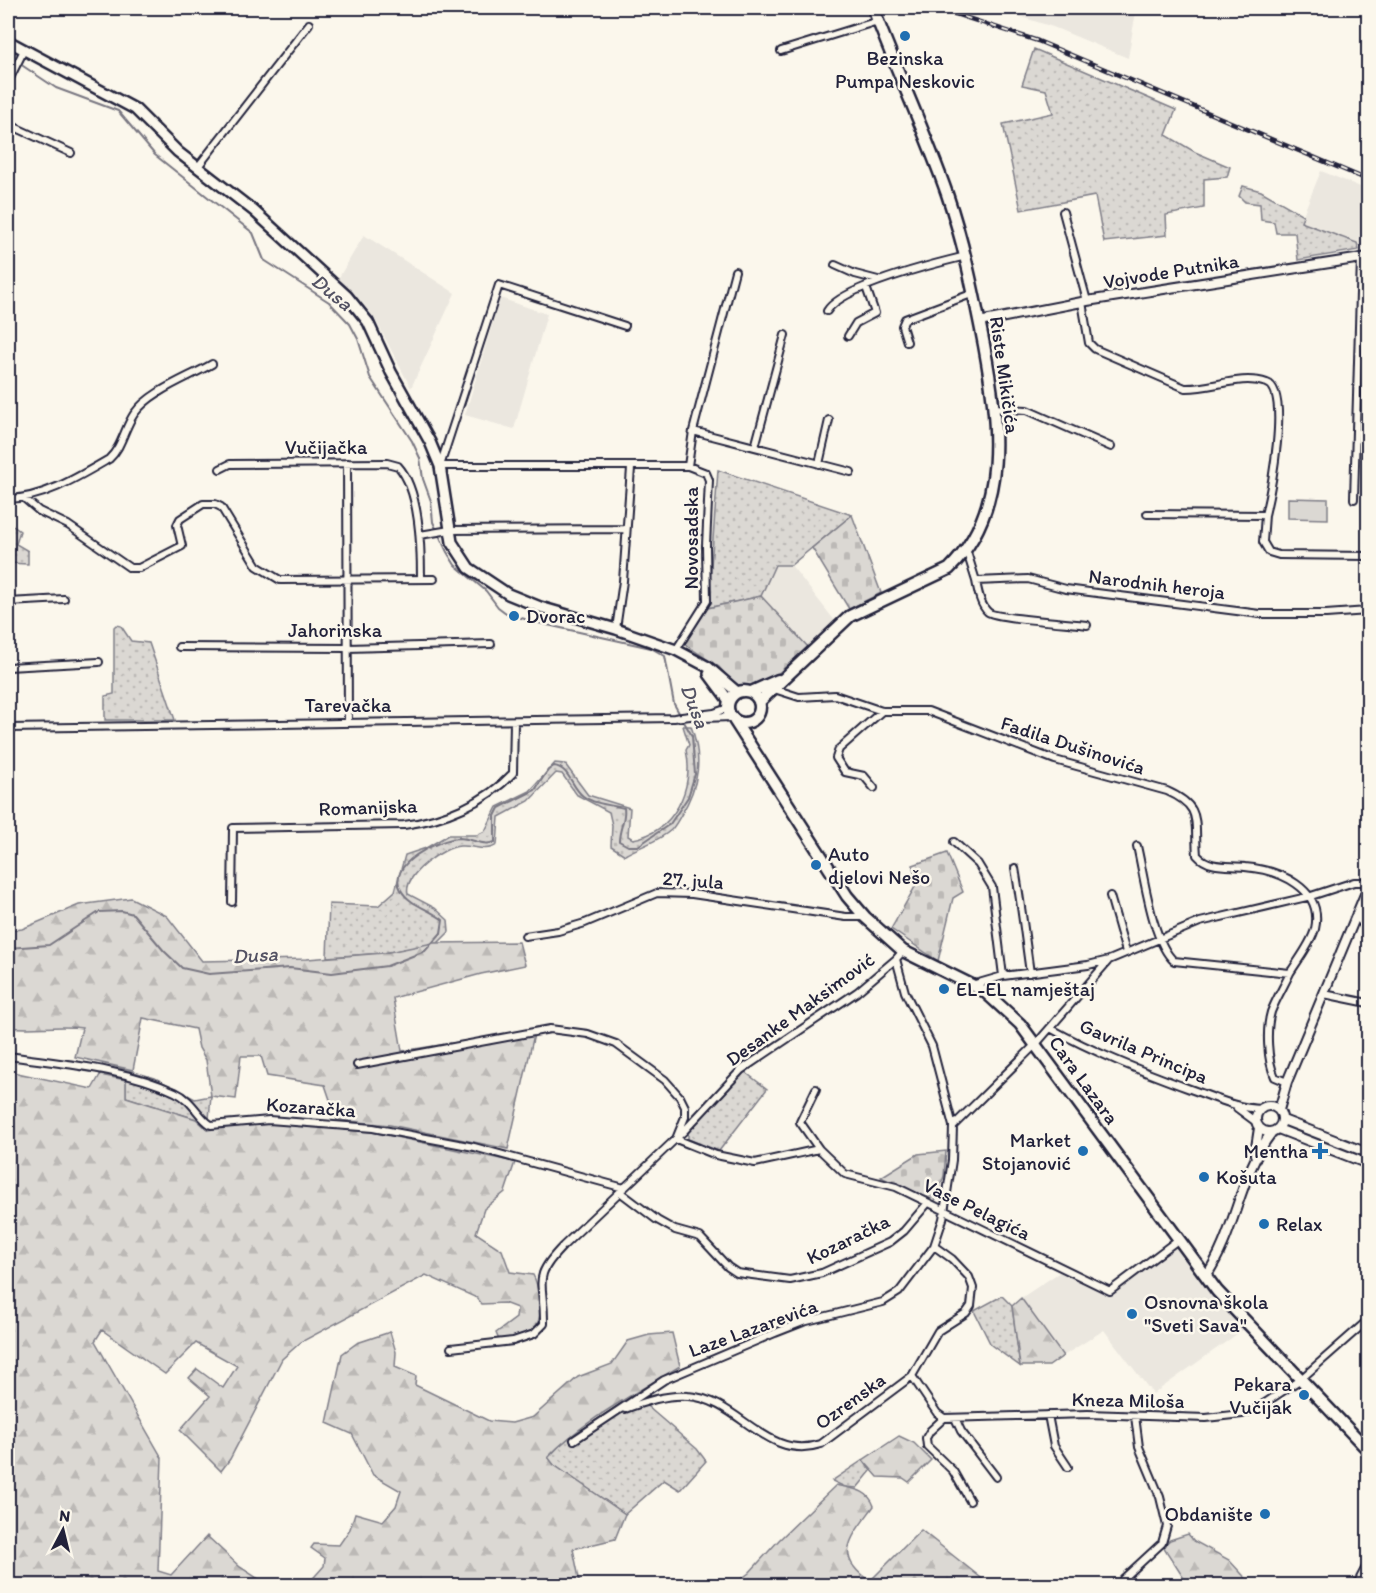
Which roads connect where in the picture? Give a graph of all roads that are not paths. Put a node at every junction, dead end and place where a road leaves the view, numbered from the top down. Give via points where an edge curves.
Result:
1 (873, 8) edge
2 (878, 21) junction
3 (309, 24) dead end
4 (8, 41) edge
5 (781, 51) dead end
6 (22, 55) junction
7 (8, 82) edge
8 (8, 124) edge
9 (71, 153) dead end
10 (197, 168) junction
11 (1063, 212) dead end
12 (966, 256) junction
13 (1365, 258) edge
14 (835, 265) dead end
15 (735, 271) dead end
16 (879, 280) junction
17 (866, 287) junction
18 (974, 293) junction
19 (1085, 301) junction
20 (827, 311) dead end
21 (979, 322) junction
22 (625, 327) dead end
23 (785, 335) dead end
24 (848, 336) dead end
25 (907, 342) dead end
26 (212, 364) dead end
27 (994, 408) junction
28 (829, 420) dead end
29 (693, 431) junction
30 (755, 447) junction
31 (1111, 447) dead end
32 (347, 463) junction
33 (819, 464) junction
34 (441, 466) junction
35 (688, 466) junction
36 (631, 468) junction
37 (219, 470) dead end
38 (851, 472) dead end
39 (8, 499) edge
40 (25, 499) junction
41 (1354, 499) dead end
42 (1147, 514) dead end
43 (1265, 515) junction
44 (626, 530) junction
45 (447, 531) junction
46 (423, 535) junction
47 (966, 549) junction
48 (1368, 556) edge
49 (421, 579) junction
50 (434, 579) dead end
51 (349, 580) junction
52 (976, 581) junction
53 (64, 599) dead end
54 (8, 602) edge
55 (1368, 611) edge
56 (1087, 625) dead end
57 (616, 629) junction
58 (491, 644) dead end
59 (179, 647) dead end
60 (348, 648) junction
61 (676, 650) junction
62 (697, 661) junction
63 (99, 662) dead end
64 (8, 667) edge
65 (796, 669) junction
66 (774, 689) junction
67 (737, 692) junction
68 (751, 692) junction
69 (759, 702) junction
70 (731, 711) junction
71 (882, 711) junction
72 (348, 721) junction
73 (752, 721) junction
74 (514, 722) junction
75 (8, 728) edge
76 (756, 755) junction
77 (874, 788) dead end
78 (954, 842) dead end
79 (1137, 846) dead end
80 (1015, 868) dead end
81 (1368, 882) edge
82 (1368, 887) edge
83 (1110, 896) dead end
84 (1311, 896) junction
85 (232, 902) dead end
86 (1356, 915) junction
87 (865, 916) junction
88 (1368, 931) edge
89 (525, 936) dead end
90 (1159, 937) junction
91 (1126, 952) junction
92 (900, 955) junction
93 (1109, 960) junction
94 (1030, 973) junction
95 (1290, 973) junction
96 (1003, 976) junction
97 (972, 985) junction
98 (1324, 994) junction
99 (1368, 1003) edge
100 (1050, 1028) junction
101 (1036, 1044) junction
102 (8, 1056) edge
103 (357, 1065) dead end
104 (1287, 1082) junction
105 (816, 1089) dead end
106 (1226, 1102) junction
107 (1270, 1106) junction
108 (1261, 1109) junction
109 (1280, 1110) junction
110 (1283, 1120) junction
111 (1258, 1125) junction
112 (953, 1126) junction
113 (1275, 1130) junction
114 (676, 1139) junction
115 (819, 1149) junction
116 (1368, 1153) edge
117 (1254, 1162) junction
118 (1368, 1164) edge
119 (622, 1190) junction
120 (927, 1204) junction
121 (943, 1210) junction
122 (1179, 1239) junction
123 (934, 1246) junction
124 (1206, 1276) junction
125 (1368, 1320) edge
126 (451, 1348) dead end
127 (912, 1376) junction
128 (1301, 1379) junction
129 (614, 1413) junction
130 (1048, 1415) junction
131 (1135, 1416) junction
132 (944, 1418) junction
133 (955, 1418) junction
134 (574, 1440) dead end
135 (1368, 1450) edge
136 (1068, 1467) dead end
137 (996, 1477) dead end
138 (970, 1501) dead end
139 (1368, 1563) edge
140 (1123, 1579) dead end
141 (1356, 1586) edge

1 - 2 main road, Riste Mikičića
2 - 5 street
2 - 12 main road, Riste Mikičića via 946,194
3 - 10 street
4 - 6 main road
6 - 7 street
6 - 10 main road via 135,109
8 - 9 street
10 - 34 main road via 279,233 360,310
11 - 19 street
12 - 16 street
12 - 18 main road, Riste Mikičića
13 - 19 street, Vojvode Putnika
13 - 41 street
14 - 16 street
15 - 29 street, Novosadska
16 - 17 street
17 - 20 street
17 - 24 street via 875,313 856,323
18 - 21 main road, Riste Mikičića
18 - 25 street via 905,319 902,326
19 - 21 street, Vojvode Putnika
19 - 43 street via 1089,343 1105,354 1185,388 1235,381 1274,386 1279,398 1274,476
21 - 27 main road, Riste Mikičića
22 - 34 street via 500,285
23 - 30 street
26 - 40 street via 147,402 134,414 116,453 109,459 74,480
27 - 31 street via 1028,410
27 - 47 main road, Riste Mikičića via 996,464 985,512
28 - 33 street
29 - 30 street
29 - 35 street, Novosadska
30 - 33 street
32 - 37 street, Vučijačka via 230,464
32 - 46 street, Vučijačka via 398,466 409,480
32 - 51 street
33 - 38 street
34 - 36 street, Novosadska
34 - 45 main road
35 - 36 street, Novosadska
35 - 61 street, Novosadska via 706,473 709,480 707,601
36 - 44 street
39 - 40 street
40 - 51 street via 130,568 139,568 182,546 177,525 180,519 209,503 221,507 251,560 265,572 280,580
42 - 43 street
43 - 48 street via 1263,542 1269,552
44 - 45 street
44 - 57 street
45 - 46 street
45 - 57 main road via 470,568 499,589 540,607
46 - 49 street
47 - 52 street
47 - 65 main road, Riste Mikičića via 949,569 850,616
49 - 50 street
49 - 51 street
51 - 60 street
52 - 55 street, Narodnih heroja via 1028,579 1066,589 1260,614
52 - 56 street via 984,608 994,616
53 - 54 street
57 - 61 main road
58 - 60 street, Jahorinska
59 - 60 street, Jahorinska
60 - 72 street
61 - 62 main road
62 - 67 main road
62 - 70 main road
63 - 64 street
65 - 66 main road, Riste Mikičića
65 - 68 main road, Riste Mikičića
66 - 69 main road, Riste Mikičića
66 - 71 street, Fadila Dušinovića via 799,697 835,695
67 - 68 main road
67 - 70 main road
68 - 69 main road
69 - 73 main road via 759,713
70 - 73 main road via 743,723
70 - 74 street, Tarevačka via 674,718
70 - 76 main road, Cara Lazara
71 - 77 street via 839,749 836,758 845,772 864,776
71 - 84 street, Fadila Dušinovića via 928,711 1055,760 1167,791 1183,798 1193,809 1197,855 1201,860 1273,874
72 - 74 street, Tarevačka
72 - 75 street, Tarevačka
73 - 76 main road, Cara Lazara via 750,735
74 - 85 street, Romanijska via 513,773 457,812 429,822 404,825 233,828
76 - 87 main road, Cara Lazara via 847,896
78 - 96 street via 978,864 992,886
79 - 90 street
80 - 94 street
81 - 84 street via 1354,882
82 - 86 street
83 - 91 street
84 - 90 street via 1200,922
84 - 95 street via 1316,917 1314,931
86 - 88 street
86 - 98 street
87 - 89 street, 27. jula via 846,917 692,894 657,893 576,926
87 - 92 main road, Cara Lazara
90 - 91 street
90 - 95 street via 1174,961
91 - 93 street
92 - 97 main road, Cara Lazara
92 - 112 street, Laze Lazarevića via 905,992 932,1046
92 - 114 street, Desanke Maksimović via 856,992 741,1070
93 - 94 street
93 - 100 street
94 - 96 street
95 - 104 street via 1271,1013 1269,1034 1271,1068 1275,1077
96 - 97 street
97 - 101 main road, Cara Lazara via 999,1003
98 - 99 street
98 - 104 street
100 - 101 street
100 - 106 street, Gavrila Principa via 1092,1051
101 - 112 street
101 - 122 main road, Cara Lazara
102 - 119 street, Kozaračka via 96,1070 164,1087 189,1101 211,1125 269,1120 373,1128 474,1147
103 - 114 street, Desanke Maksimović via 550,1029 588,1034 616,1044 665,1080 680,1097 685,1117
104 - 107 street
104 - 109 street
105 - 115 street, Vase Pelagića via 800,1122
106 - 108 street, Gavrila Principa
106 - 111 street, Gavrila Principa
107 - 108 street
107 - 109 street
108 - 111 street
109 - 110 street
110 - 113 street
110 - 116 street
111 - 113 street
111 - 117 street
112 - 121 street, Laze Lazarevića via 952,1160
113 - 117 street
113 - 118 street
114 - 115 street via 716,1155 755,1163
114 - 119 street, Desanke Maksimović
115 - 120 street, Vase Pelagića via 844,1174 884,1182
117 - 124 street
119 - 120 street, Kozaračka via 657,1220 700,1237 737,1273 790,1280 822,1273 890,1242
119 - 126 street, Desanke Maksimović via 545,1265 541,1274 544,1324 534,1334 513,1341
120 - 121 street, Vase Pelagića
121 - 122 street, Vase Pelagića via 1110,1291
121 - 123 street, Laze Lazarevića
122 - 124 main road, Cara Lazara
123 - 127 street, Ozrenska via 964,1269 973,1298 966,1313 938,1331
123 - 129 street, Laze Lazarevića via 904,1287 883,1302 803,1322 733,1350 664,1380
124 - 128 main road, Cara Lazara
125 - 128 street, Kneza Miloša
127 - 129 street, Ozrenska via 829,1438 808,1448 787,1448 718,1405 689,1396 658,1399
127 - 132 street
128 - 131 street, Kneza Miloša via 1262,1406 1242,1414 1197,1418
128 - 135 main road, Cara Lazara
129 - 134 street, Laze Lazarevića
130 - 131 street, Kneza Miloša
130 - 133 street, Kneza Miloša
130 - 136 street via 1054,1446
131 - 140 street via 1139,1447 1160,1497 1167,1527 1162,1543
132 - 133 street, Kneza Miloša
132 - 138 street via 930,1431 927,1446 952,1472
133 - 137 street
139 - 141 street

